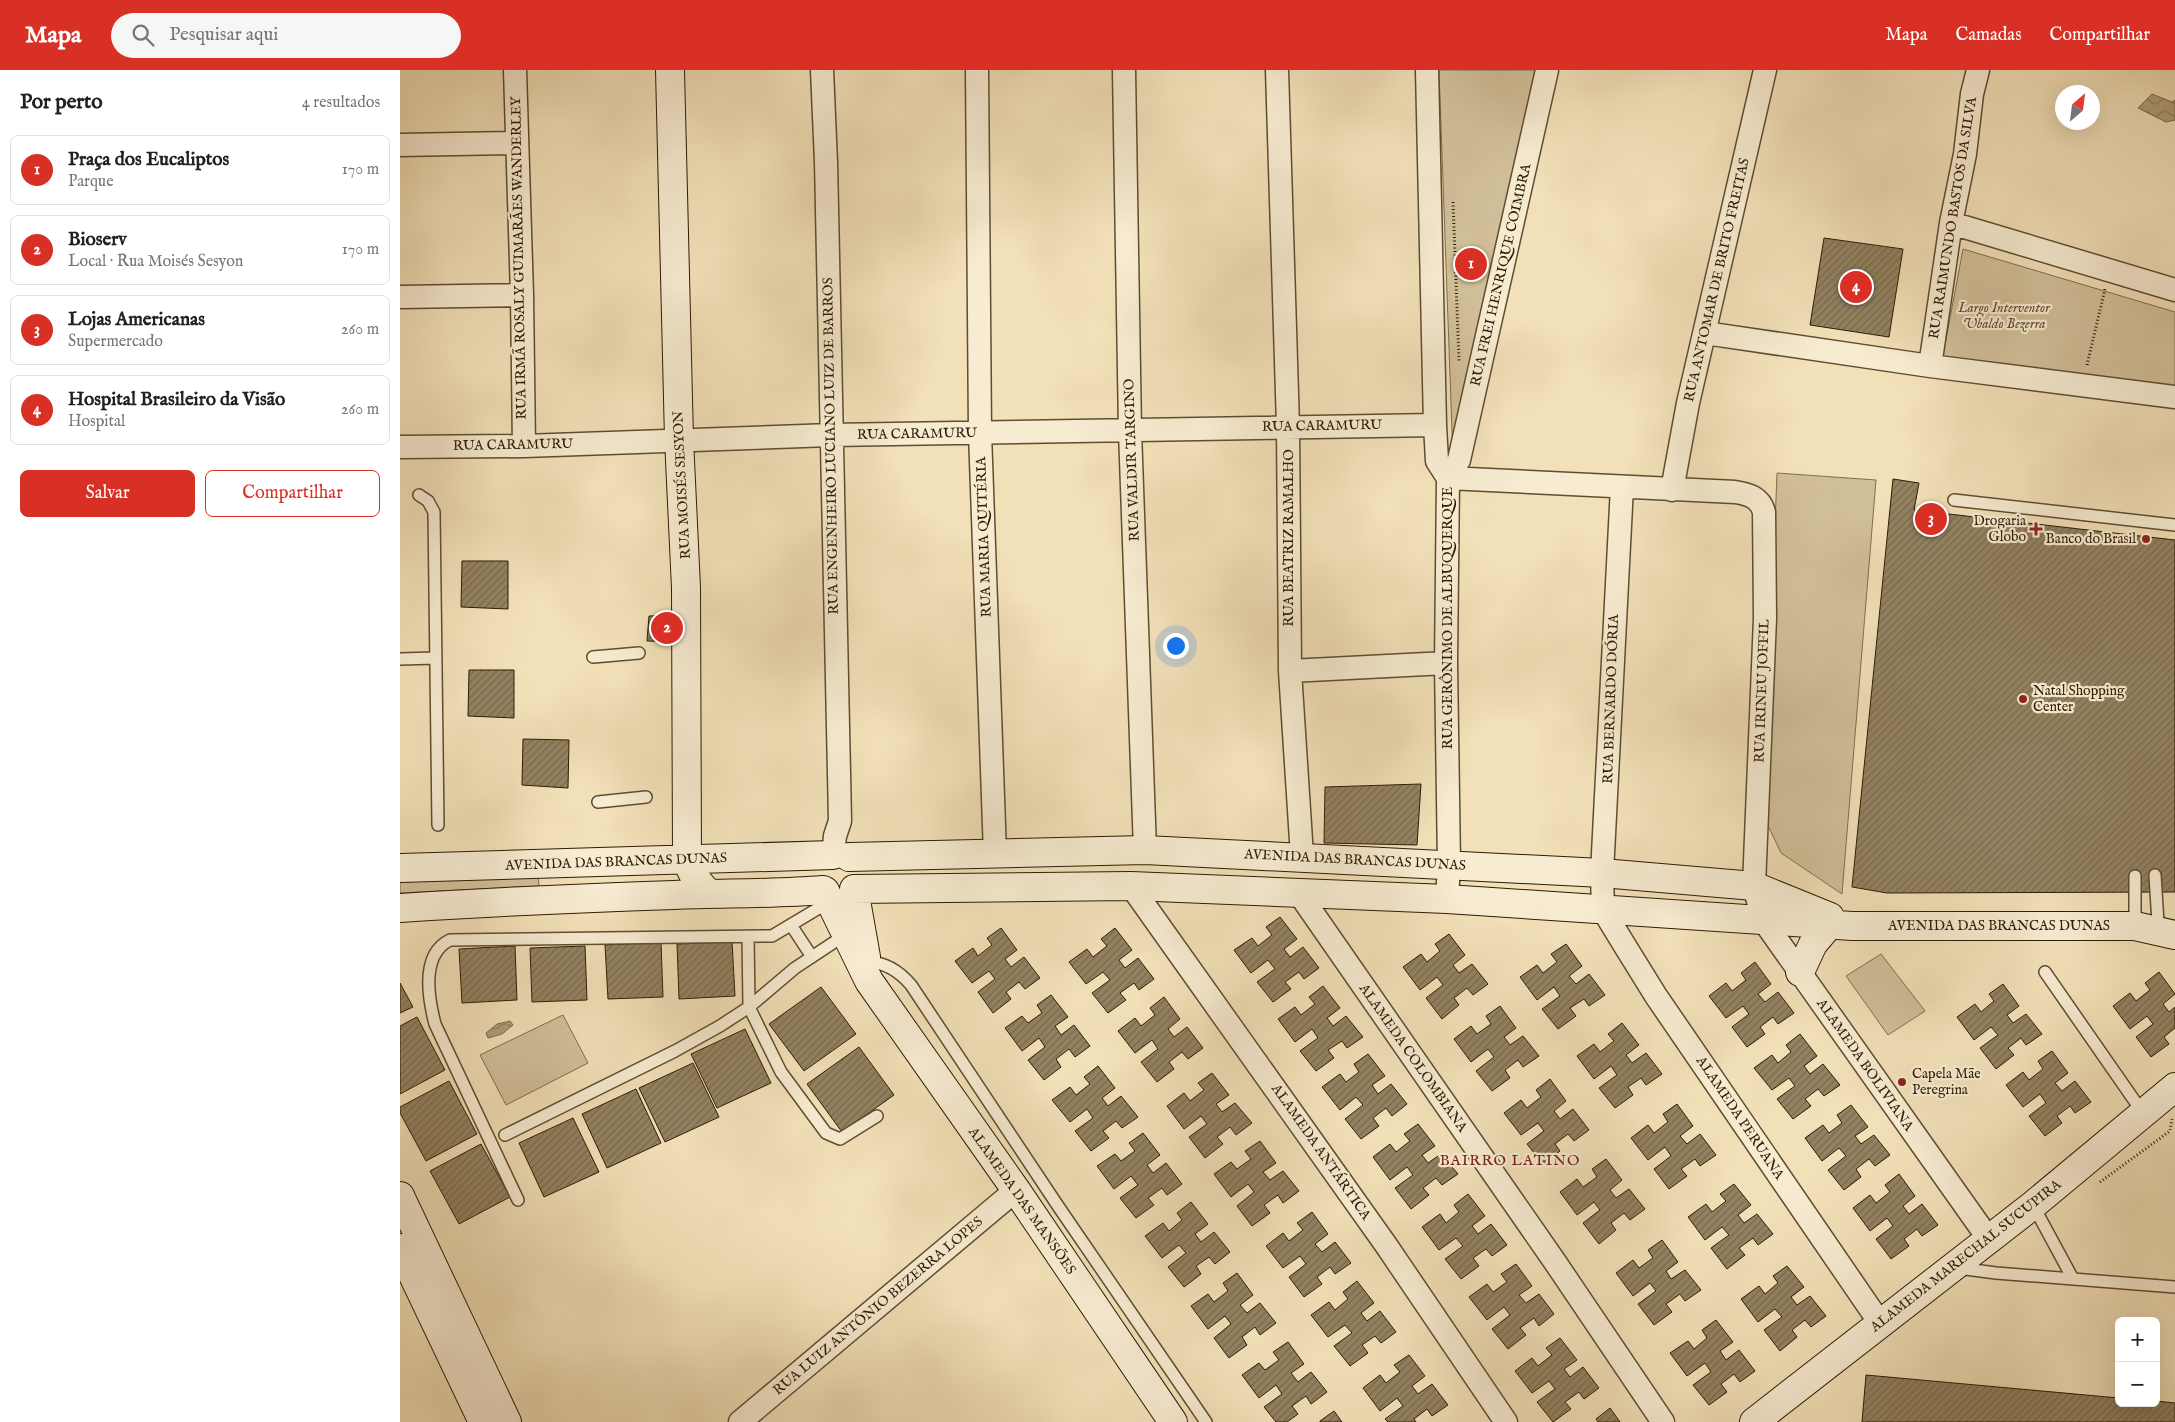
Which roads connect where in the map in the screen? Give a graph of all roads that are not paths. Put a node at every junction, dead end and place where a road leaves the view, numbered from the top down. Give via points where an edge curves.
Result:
1 (515, 70) edge
2 (670, 70) edge
3 (822, 70) edge
4 (977, 70) edge
5 (1124, 70) edge
6 (1277, 70) edge
7 (1427, 70) edge
8 (1547, 70) edge
9 (1765, 70) edge
10 (1978, 70) edge
11 (517, 143) junction
12 (400, 145) edge
13 (1951, 223) junction
14 (2175, 290) edge
15 (522, 295) junction
16 (400, 297) edge
17 (1705, 333) junction
18 (1930, 366) junction
19 (2175, 397) edge
20 (1435, 425) junction
21 (1288, 426) junction
22 (1130, 431) junction
23 (980, 433) junction
24 (831, 435) junction
25 (679, 439) junction
26 (524, 446) junction
27 (400, 447) edge
28 (1448, 478) junction
29 (1622, 487) junction
30 (1672, 490) junction
31 (419, 495) dead end
32 (1954, 500) dead end
33 (2175, 525) edge
34 (639, 654) dead end
35 (593, 657) dead end
36 (436, 658) junction
37 (400, 659) edge
38 (1446, 663) junction
39 (1290, 671) junction
40 (646, 797) dead end
41 (598, 802) dead end
42 (438, 825) dead end
43 (1145, 850) junction
44 (995, 854) junction
45 (840, 856) junction
46 (1302, 856) junction
47 (687, 859) junction
48 (549, 865) junction
49 (1449, 865) junction
50 (400, 868) edge
51 (1602, 873) junction
52 (2155, 875) dead end
53 (2135, 876) dead end
54 (1131, 886) junction
55 (1754, 886) junction
56 (854, 889) junction
57 (894, 889) junction
58 (1298, 892) junction
59 (708, 893) junction
60 (826, 894) junction
61 (549, 899) junction
62 (1447, 899) junction
63 (400, 908) edge
64 (1603, 910) junction
65 (1763, 920) junction
66 (791, 925) junction
67 (1841, 925) junction
68 (2158, 927) edge
69 (853, 930) junction
70 (748, 936) junction
71 (812, 957) junction
72 (865, 969) junction
73 (1800, 972) junction
74 (2045, 972) dead end
75 (749, 1007) junction
76 (2174, 1099) edge
77 (2143, 1113) junction
78 (877, 1116) dead end
79 (504, 1135) dead end
80 (1016, 1190) junction
81 (400, 1196) edge
82 (518, 1200) dead end
83 (2033, 1205) junction
84 (1988, 1238) junction
85 (401, 1253) edge
86 (1951, 1267) junction
87 (2073, 1279) junction
88 (2175, 1287) edge
89 (1880, 1323) junction
90 (483, 1422) edge
91 (507, 1422) edge
92 (740, 1422) edge
93 (1173, 1422) edge
94 (1206, 1422) edge
95 (1506, 1422) edge
96 (1663, 1422) edge
97 (1754, 1422) edge

1 - 11 street, RUA IRMÃ ROSALY GUIMARÃES WANDERLEY
2 - 25 main road, RUA MOISÉS SESYON
3 - 24 street, RUA ENGENHEIRO LUCIANO LUIZ DE BARROS
4 - 23 street, RUA MARIA QUITÉRIA
5 - 22 street, RUA VALDIR TARGINO
6 - 21 street, RUA BEATRIZ RAMALHO
7 - 20 street, RUA GERÔNIMO DE ALBUQUERQUE
8 - 28 street, RUA FREI HENRIQUE COIMBRA via 1459,460
9 - 17 street, RUA ANTOMAR DE BRITO FREITAS
10 - 13 street, RUA RAIMUNDO BASTOS DA SILVA
11 - 12 street
11 - 15 street, RUA IRMÃ ROSALY GUIMARÃES WANDERLEY
13 - 14 street
13 - 18 street, RUA RAIMUNDO BASTOS DA SILVA
15 - 16 street
15 - 26 street, RUA IRMÃ ROSALY GUIMARÃES WANDERLEY
17 - 18 street
17 - 30 street, RUA ANTOMAR DE BRITO FREITAS
18 - 19 street
20 - 21 street, RUA CARAMURU
20 - 28 street, RUA GERÔNIMO DE ALBUQUERQUE via 1437,461
21 - 22 street, RUA CARAMURU
21 - 39 street, RUA BEATRIZ RAMALHO
22 - 23 street, RUA CARAMURU
22 - 43 street, RUA VALDIR TARGINO
23 - 24 street, RUA CARAMURU
23 - 44 street, RUA MARIA QUITÉRIA
24 - 25 street, RUA CARAMURU
24 - 45 street, RUA ENGENHEIRO LUCIANO LUIZ DE BARROS via 840,822 844,832
25 - 26 street, RUA CARAMURU
25 - 47 main road, RUA MOISÉS SESYON via 686,588
26 - 27 street, RUA CARAMURU
28 - 29 street
28 - 38 street, RUA GERÔNIMO DE ALBUQUERQUE
29 - 30 street
29 - 51 street, RUA BERNARDO DÓRIA
30 - 55 street, RUA IRINEU JOFFIL via 1746,494 1756,498 1764,512 1765,618
31 - 36 lane via 428,501 434,512
32 - 33 lane
34 - 35 lane
36 - 37 lane
36 - 42 lane
38 - 39 street
38 - 49 street, RUA GERÔNIMO DE ALBUQUERQUE
39 - 46 street, RUA BEATRIZ RAMALHO
40 - 41 lane
43 - 44 main road, AVENIDA DAS BRANCAS DUNAS
43 - 46 main road, AVENIDA DAS BRANCAS DUNAS
44 - 45 main road, AVENIDA DAS BRANCAS DUNAS
45 - 47 main road, AVENIDA DAS BRANCAS DUNAS
45 - 56 main road via 857,866 859,878
45 - 60 main road via 827,858 819,868 818,880
46 - 49 main road, AVENIDA DAS BRANCAS DUNAS
47 - 48 main road, AVENIDA DAS BRANCAS DUNAS
47 - 59 main road, RUA MOISÉS SESYON via 695,879
48 - 50 main road, AVENIDA DAS BRANCAS DUNAS
48 - 61 main road
49 - 51 main road, AVENIDA DAS BRANCAS DUNAS
49 - 62 street, RUA GERÔNIMO DE ALBUQUERQUE
51 - 55 main road, AVENIDA DAS BRANCAS DUNAS
51 - 64 street, RUA BERNARDO DÓRIA
52 - 68 lane
53 - 68 lane
54 - 57 main road, AVENIDA DAS BRANCAS DUNAS
54 - 58 main road, AVENIDA DAS BRANCAS DUNAS
54 - 95 street, ALAMEDA ANTÁRTICA via 1380,1237
55 - 65 street, ALAMEDA BOLIVIANA
55 - 67 main road, AVENIDA DAS BRANCAS DUNAS
56 - 57 main road, AVENIDA DAS BRANCAS DUNAS
56 - 60 main road via 837,896
56 - 69 main road, ALAMEDA DAS MANSÕES
57 - 69 main road via 874,902
58 - 62 main road, AVENIDA DAS BRANCAS DUNAS
58 - 96 street, ALAMEDA COLOMBIANA
59 - 60 main road
59 - 61 main road
60 - 66 lane
60 - 69 main road, ALAMEDA DAS MANSÕES
61 - 63 main road
62 - 64 main road, AVENIDA DAS BRANCAS DUNAS
64 - 65 main road, AVENIDA DAS BRANCAS DUNAS
64 - 89 street, ALAMEDA PERUANA via 1656,996
65 - 67 main road, AVENIDA DAS BRANCAS DUNAS
65 - 73 street, ALAMEDA BOLIVIANA
66 - 70 lane via 772,936
66 - 71 lane
67 - 68 main road, AVENIDA DAS BRANCAS DUNAS
67 - 73 main road via 1813,944
69 - 71 lane
69 - 72 main road, ALAMEDA DAS MANSÕES
70 - 75 lane
70 - 82 lane via 450,940 441,945 431,963 429,997 435,1024
71 - 75 lane
72 - 80 main road, ALAMEDA DAS MANSÕES
72 - 94 lane via 894,968 911,985
73 - 84 street, ALAMEDA BOLIVIANA
74 - 77 lane
75 - 78 lane via 781,1072 826,1133 840,1139
75 - 79 lane via 675,1051
76 - 77 main road, ALAMEDA MARECHAL SUCUPIRA
77 - 83 main road, ALAMEDA MARECHAL SUCUPIRA
80 - 92 street, RUA LUIZ ANTÔNIO BEZERRA LOPES
80 - 93 main road, ALAMEDA DAS MANSÕES
81 - 91 main road
83 - 84 main road, ALAMEDA MARECHAL SUCUPIRA
83 - 87 lane
84 - 86 main road, ALAMEDA MARECHAL SUCUPIRA
85 - 90 main road
86 - 87 lane
86 - 89 main road, ALAMEDA MARECHAL SUCUPIRA
87 - 88 lane
89 - 97 main road, ALAMEDA MARECHAL SUCUPIRA

